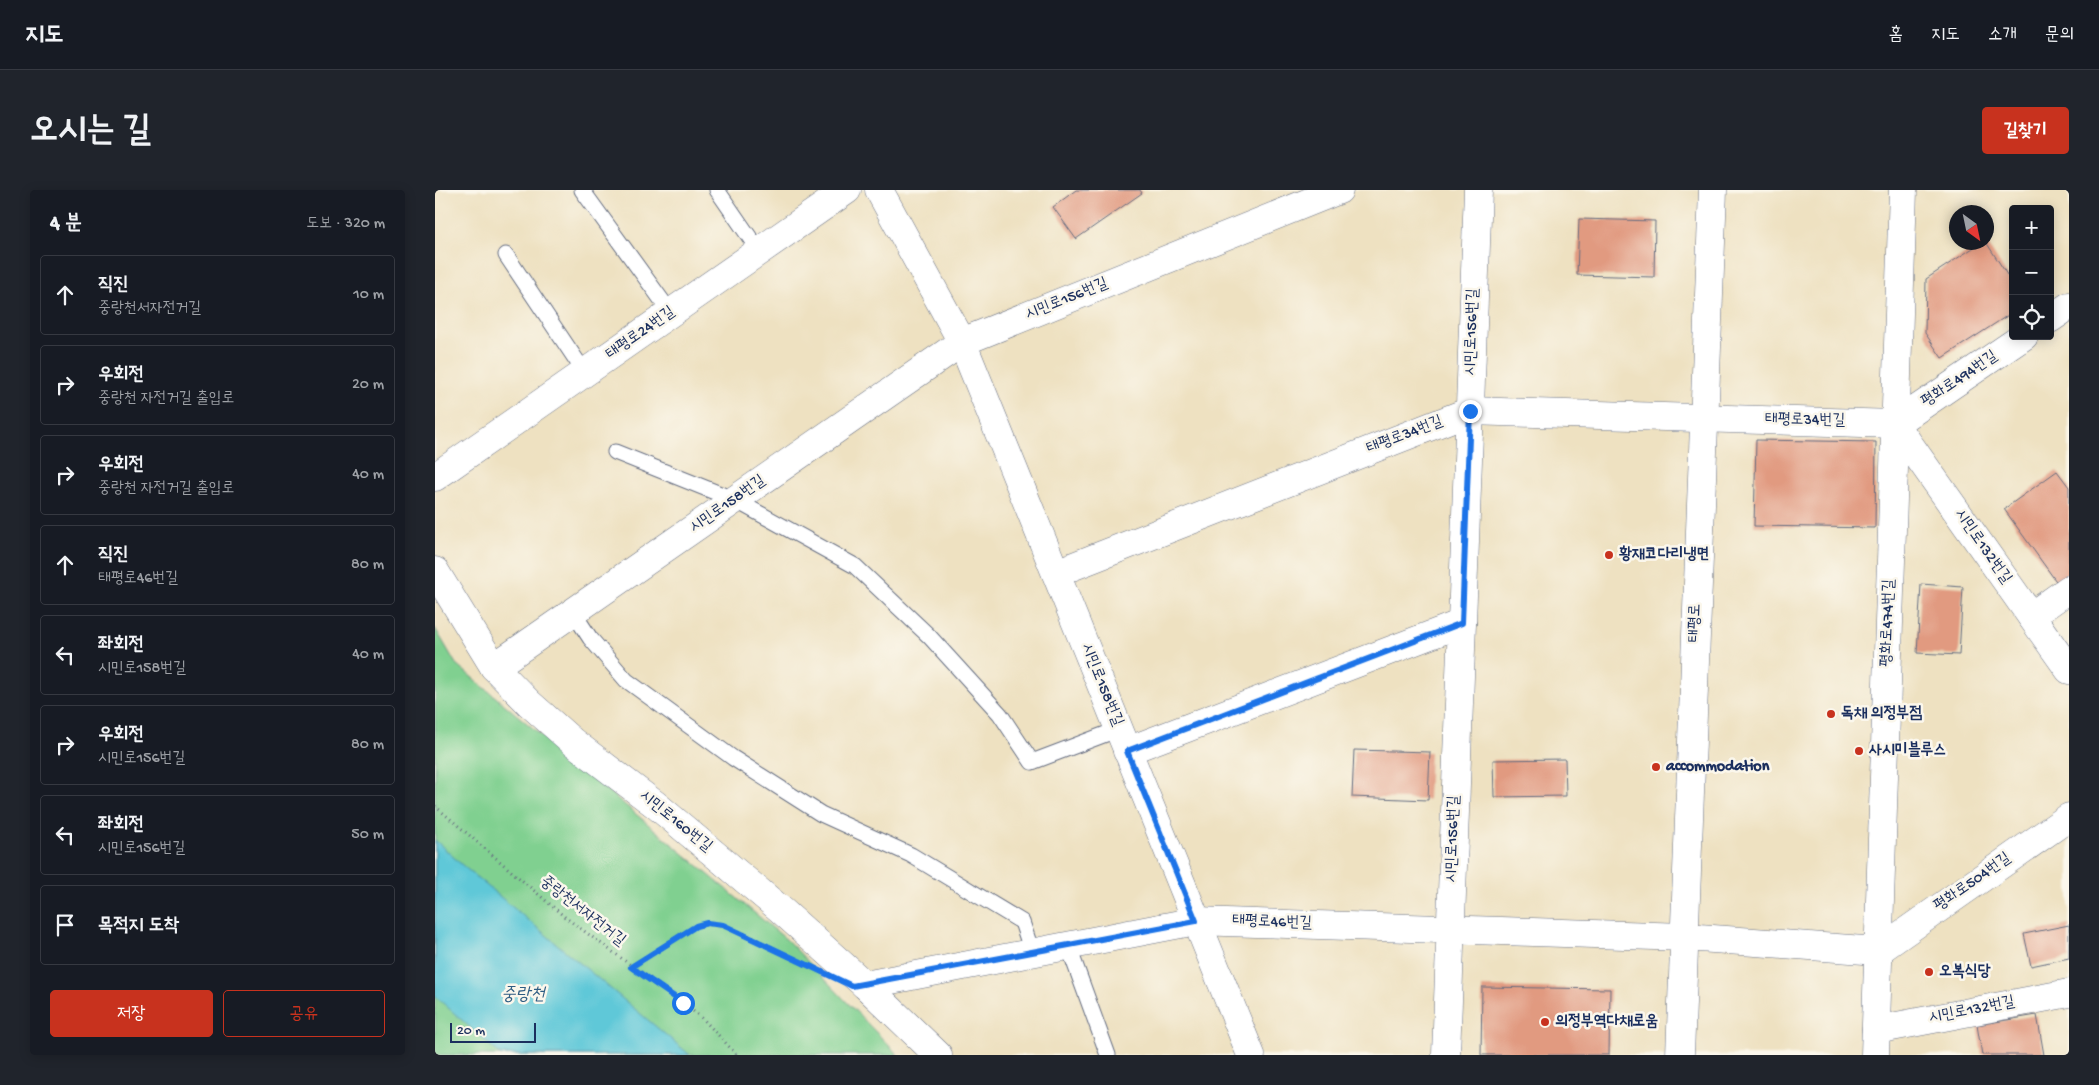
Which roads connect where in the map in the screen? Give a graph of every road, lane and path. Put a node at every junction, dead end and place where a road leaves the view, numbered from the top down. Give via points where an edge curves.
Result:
1 (582, 190) edge
2 (717, 190) edge
3 (847, 190) edge
4 (879, 190) edge
5 (1339, 190) edge
6 (1478, 190) edge
7 (1713, 190) edge
8 (1909, 194) edge
9 (759, 251) junction
10 (506, 255) dead end
11 (2069, 306) edge
12 (671, 313) junction
13 (2054, 316) edge
14 (2018, 340) edge
15 (962, 342) junction
16 (585, 373) junction
17 (1470, 411) junction
18 (1704, 419) junction
19 (1895, 424) junction
20 (615, 452) dead end
21 (435, 478) edge
22 (735, 500) junction
23 (435, 571) edge
24 (1056, 573) junction
25 (2069, 589) edge
26 (573, 612) junction
27 (2031, 616) junction
28 (1462, 623) junction
29 (494, 667) junction
30 (2069, 670) edge
31 (1123, 740) junction
32 (435, 806) edge
33 (2069, 817) edge
34 (1196, 921) junction
35 (1451, 929) junction
36 (1685, 938) junction
37 (1068, 945) junction
38 (1878, 951) junction
39 (1032, 952) junction
40 (792, 958) dead end
41 (631, 967) junction
42 (865, 984) junction
43 (2069, 993) edge
44 (1875, 1042) edge
45 (737, 1055) edge
46 (938, 1055) edge
47 (1109, 1055) edge
48 (1251, 1055) edge
49 (1446, 1055) edge
50 (1680, 1055) edge

1 - 12 lane
2 - 9 lane
3 - 9 street, 태평로24번길
4 - 15 street, 시민로158번길
5 - 15 street, 시민로156번길
6 - 17 street, 시민로156번길
7 - 18 street, 태평로
8 - 19 street, 평화로474번길
9 - 12 street, 태평로24번길
10 - 16 lane
11 - 13 street
12 - 16 street, 태평로24번길
14 - 19 street, 평화로494번길
15 - 22 street, 시민로158번길
15 - 24 street, 시민로158번길
16 - 21 street, 태평로24번길
17 - 18 street, 태평로34번길
17 - 24 street, 태평로34번길
17 - 28 street, 시민로156번길
18 - 19 street, 태평로34번길
18 - 36 street, 태평로
19 - 27 street, 시민로132번길
19 - 38 street, 평화로474번길
20 - 22 lane
22 - 26 street, 시민로158번길
22 - 31 lane via 855,566 929,636 1001,714 1032,762
23 - 29 street, 시민로160번길
24 - 31 street, 시민로158번길
25 - 27 street
26 - 29 street, 시민로158번길
26 - 39 lane via 590,638 626,680 733,758 821,814 911,855 1022,922
27 - 30 street, 시민로132번길
28 - 31 street
28 - 35 street, 시민로156번길
29 - 42 street, 시민로160번길 via 573,742 656,805
31 - 34 street, 시민로158번길
32 - 41 path, 중랑천서자전거길 via 566,918
33 - 38 street, 평화로504번길
34 - 35 street, 태평로46번길
34 - 37 street, 태평로46번길
34 - 48 street, 시민로158번길
35 - 36 street, 태평로46번길
35 - 49 street, 시민로156번길
36 - 38 street, 태평로46번길
36 - 50 street, 태평로
37 - 39 street, 태평로46번길
37 - 47 lane
38 - 44 street, 평화로474번길
39 - 42 street, 태평로46번길
40 - 41 path via 723,925 707,923 696,926
41 - 45 path, 중랑천서자전거길 via 704,1020
42 - 46 street, 시민로160번길
43 - 44 street, 시민로132번길

